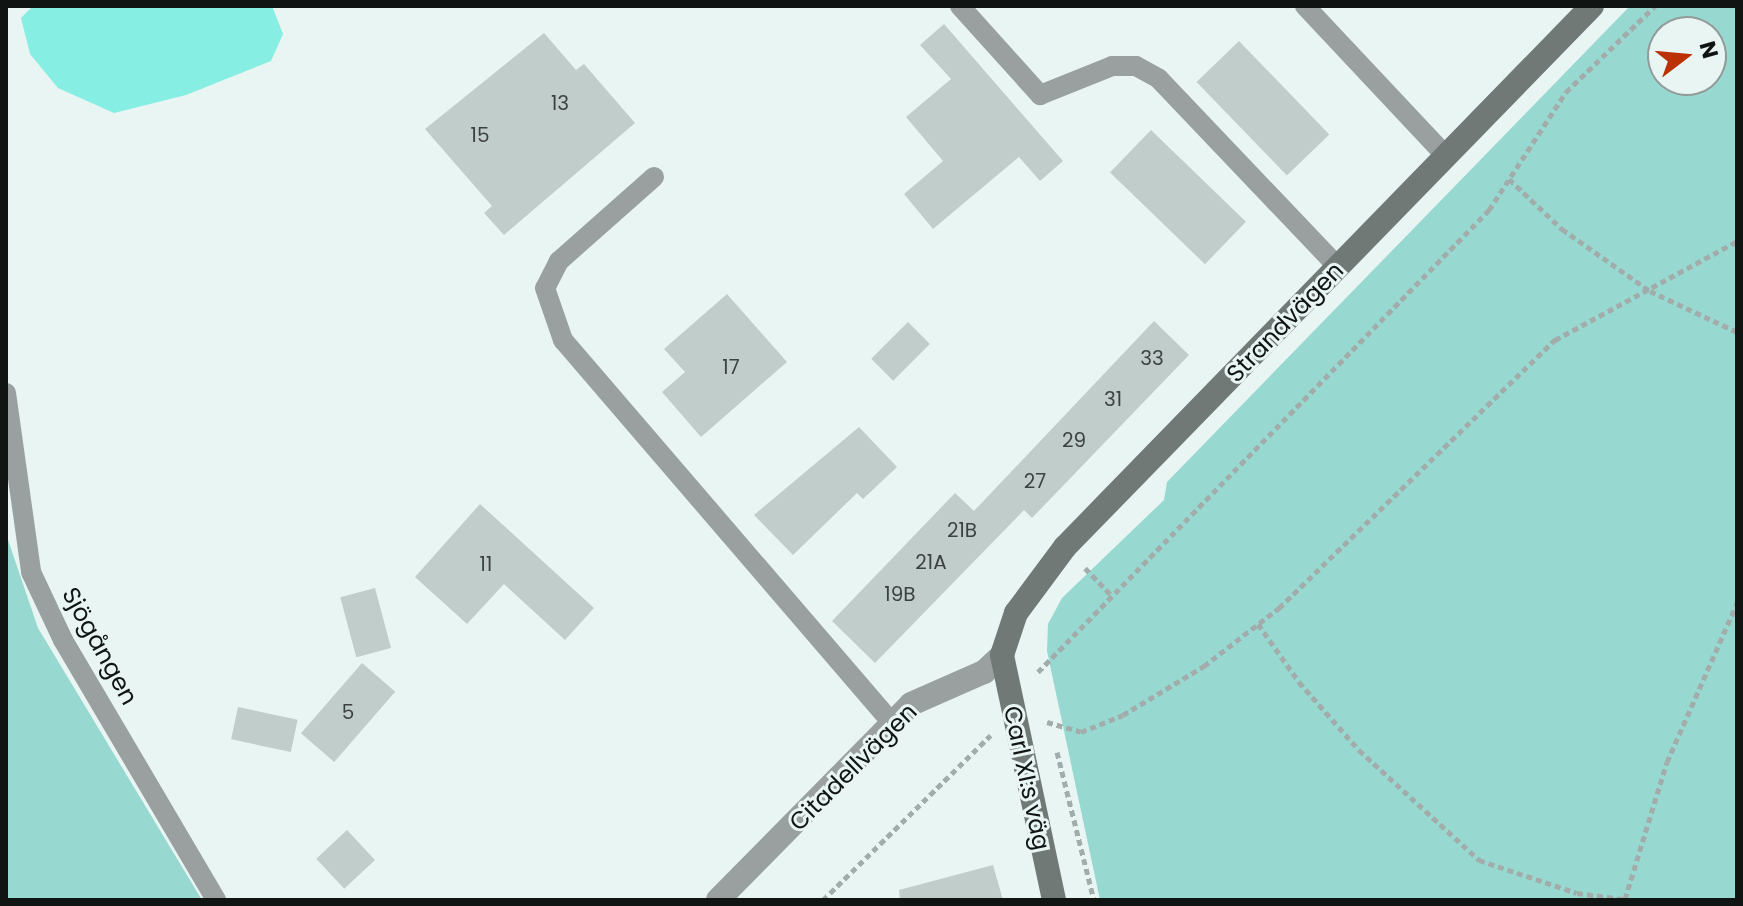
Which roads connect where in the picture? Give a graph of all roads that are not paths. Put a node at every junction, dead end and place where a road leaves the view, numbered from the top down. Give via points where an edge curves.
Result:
1 (960, 6) edge
2 (1305, 6) edge
3 (1592, 6) edge
4 (1446, 156) junction
5 (654, 177) dead end
6 (1338, 267) junction
7 (6, 393) edge
8 (1002, 655) junction
9 (892, 723) junction
10 (216, 900) edge
11 (718, 900) edge
12 (1054, 900) edge

1 - 6 lane via 1040,95 1112,66 1136,66 1159,79
2 - 4 lane
3 - 4 street, Strandvägen
4 - 6 street, Strandvägen
5 - 9 lane via 559,261 545,288 563,340
6 - 8 street, Strandvägen via 1065,547 1016,613
7 - 10 lane, Sjögången via 31,572 63,640
8 - 9 street, Citadellvägen via 984,672 911,704
8 - 12 street, Carl XI:s väg
9 - 11 street, Citadellvägen

